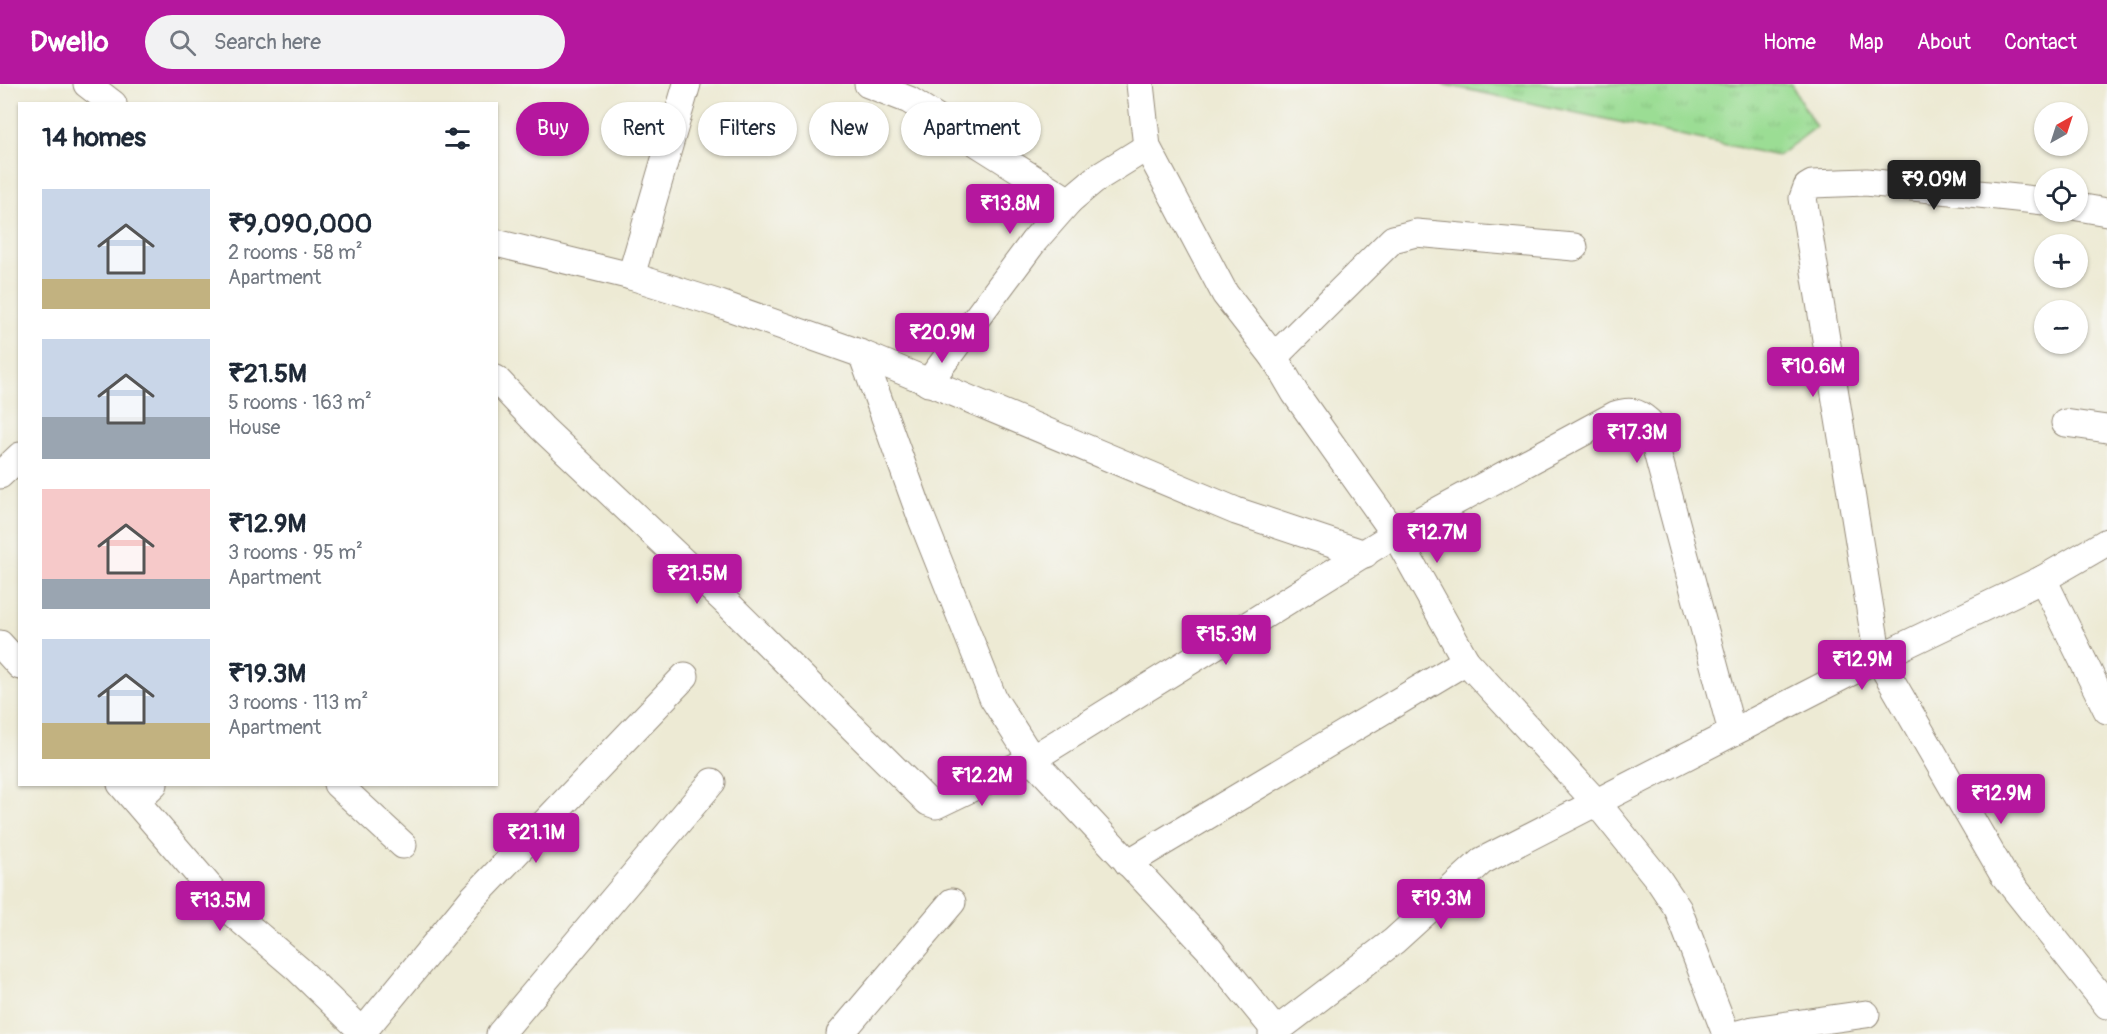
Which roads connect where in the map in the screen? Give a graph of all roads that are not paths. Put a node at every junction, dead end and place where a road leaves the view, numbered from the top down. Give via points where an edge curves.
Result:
1 (87, 84) edge
2 (687, 84) edge
3 (868, 84) edge
4 (1140, 84) edge
5 (110, 102) edge
6 (1147, 147) junction
7 (2034, 200) edge
8 (1068, 201) junction
9 (2088, 209) edge
10 (2107, 212) edge
11 (498, 246) edge
12 (1574, 247) dead end
13 (631, 276) junction
14 (861, 354) junction
15 (1274, 357) junction
16 (498, 380) edge
17 (928, 382) junction
18 (2065, 423) dead end
19 (2107, 429) edge
20 (18, 458) edge
21 (0, 476) edge
22 (1395, 534) junction
23 (2107, 542) edge
24 (1365, 554) junction
25 (2043, 579) junction
26 (0, 644) edge
27 (1878, 658) junction
28 (1466, 661) junction
29 (18, 664) edge
30 (685, 676) dead end
31 (2107, 710) edge
32 (1732, 732) junction
33 (1032, 759) junction
34 (712, 782) dead end
35 (339, 786) edge
36 (137, 790) edge
37 (1596, 802) junction
38 (403, 846) dead end
39 (1128, 863) junction
40 (952, 902) dead end
41 (2107, 1005) edge
42 (1866, 1014) dead end
43 (363, 1033) edge
44 (1275, 1033) edge
45 (500, 1034) edge
46 (840, 1034) edge
47 (1726, 1034) edge
48 (1738, 1034) edge

1 - 5 street
2 - 13 street
3 - 8 street via 909,100
4 - 6 street
6 - 8 street
6 - 15 street via 1225,294
7 - 27 street via 1866,182 1807,187 1803,198
8 - 17 street
9 - 10 street
11 - 13 street
12 - 15 street via 1416,233 1393,239
13 - 14 street
14 - 17 street
14 - 33 street via 993,698
15 - 22 street
16 - 33 street via 542,428 928,802 936,805
17 - 24 street via 1236,511
18 - 19 street
20 - 21 street
22 - 24 street
22 - 28 street
22 - 32 street via 1615,415 1627,411 1640,414 1649,422
23 - 25 street
24 - 33 street
25 - 27 street
25 - 31 street
26 - 29 street
27 - 32 street
27 - 41 street via 2004,874
28 - 37 street
28 - 39 street
30 - 43 street via 473,898
32 - 37 street
33 - 39 street
34 - 45 street
35 - 38 street
36 - 43 street via 230,911 298,969
37 - 44 street via 1482,861 1394,941
37 - 47 street via 1678,909
39 - 44 street via 1209,949
40 - 46 street
42 - 48 street

